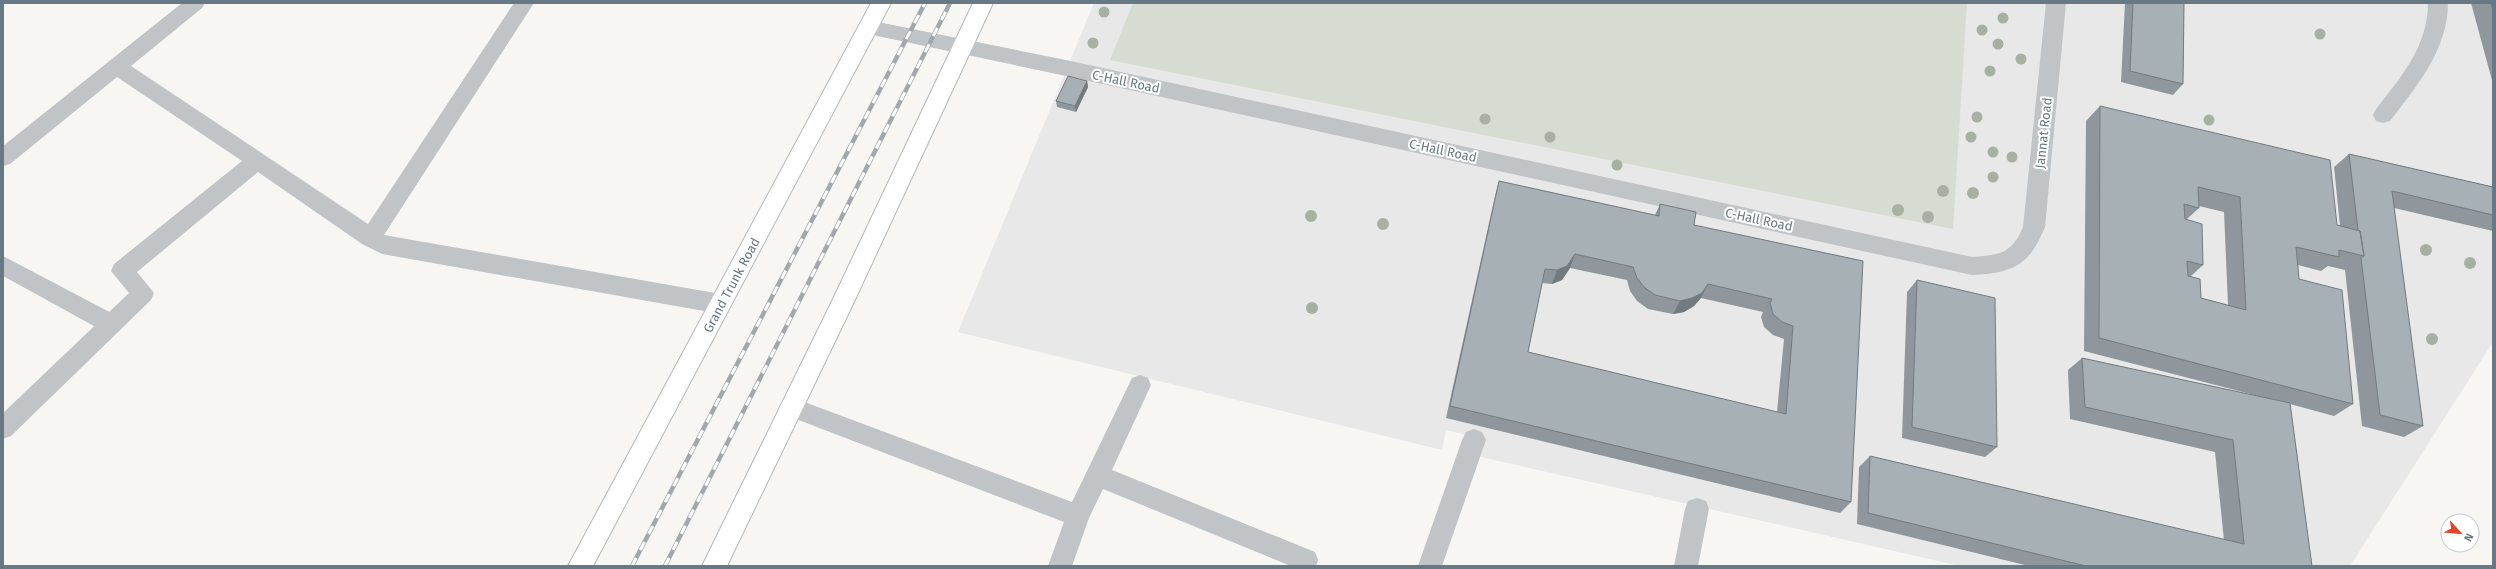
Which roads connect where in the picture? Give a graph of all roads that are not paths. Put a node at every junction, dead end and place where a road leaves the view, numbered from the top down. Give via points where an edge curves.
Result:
1 (195, 3) edge
2 (524, 3) edge
3 (881, 3) edge
4 (983, 3) edge
5 (2056, 3) edge
6 (2438, 3) edge
7 (868, 27) junction
8 (961, 47) junction
9 (116, 66) junction
10 (2383, 116) dead end
11 (3, 158) edge
12 (257, 161) junction
13 (370, 238) junction
14 (2016, 257) joint
15 (3, 265) edge
16 (721, 304) junction
17 (111, 324) junction
18 (1140, 384) dead end
19 (791, 407) junction
20 (3, 428) edge
21 (1474, 440) dead end
22 (1097, 475) junction
23 (1697, 509) dead end
24 (1078, 516) junction
25 (1306, 560) dead end
26 (580, 566) edge
27 (714, 566) edge
28 (1060, 566) edge
29 (1430, 566) edge
30 (1686, 566) edge

1 - 9 street
2 - 13 street
3 - 7 main road, Grand Trunk Road
4 - 8 main road
5 - 14 street, Jannat Road via 2034,227 2027,246
6 - 10 street via 2439,10 2430,42 2418,70
7 - 8 street, C-Hall Road
7 - 16 main road, Grand Trunk Road
8 - 14 street, C-Hall Road via 1972,266 1998,265
8 - 19 main road
9 - 11 street
9 - 12 street
12 - 13 street
12 - 17 street via 122,271 143,293
13 - 16 street via 382,245
15 - 17 street
16 - 26 main road, Grand Trunk Road
17 - 20 street
18 - 22 street
19 - 24 street
19 - 27 main road
21 - 29 street
22 - 24 street
22 - 25 street
23 - 30 street
24 - 28 street

